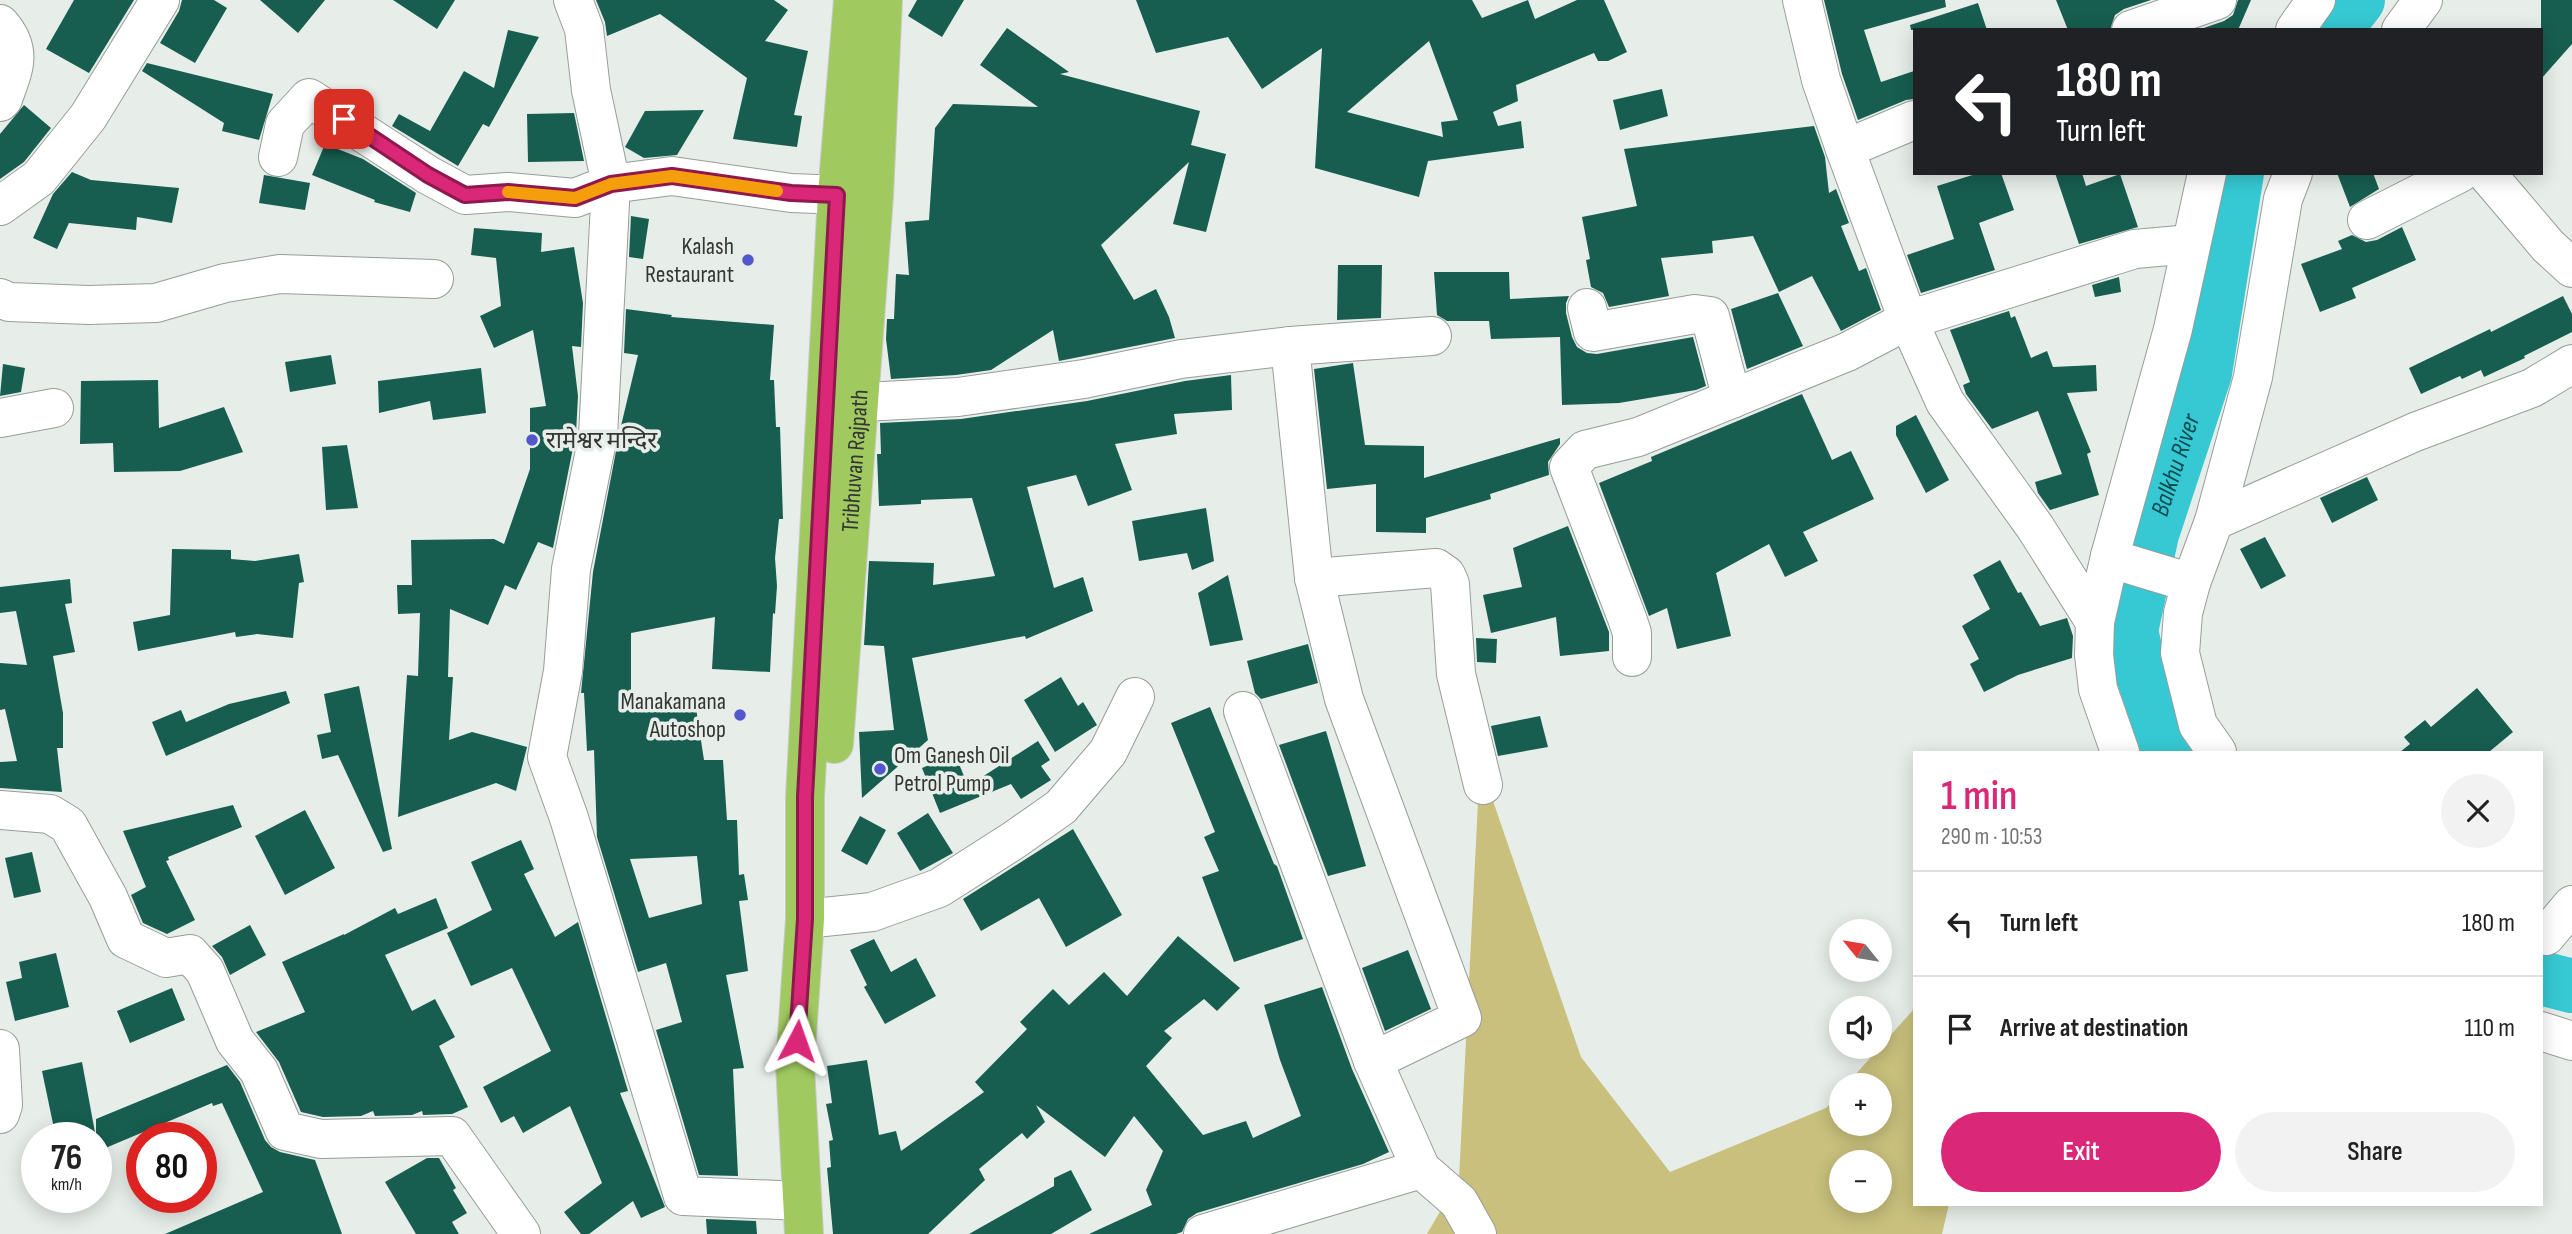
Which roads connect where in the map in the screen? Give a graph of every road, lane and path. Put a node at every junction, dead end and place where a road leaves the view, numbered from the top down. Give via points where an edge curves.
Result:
1 (160, 0) edge
2 (573, 0) edge
3 (853, 0) edge
4 (883, 0) edge
5 (1802, 0) edge
6 (2217, 0) edge
7 (2423, 0) edge
8 (0, 24) edge
9 (2137, 28) edge
10 (2402, 28) edge
11 (0, 102) edge
12 (1913, 120) edge
13 (1845, 149) junction
14 (278, 157) dead end
15 (2207, 175) edge
16 (2292, 175) edge
17 (2456, 175) edge
18 (2488, 175) edge
19 (611, 184) junction
20 (855, 195) junction
21 (0, 206) edge
22 (2367, 220) dead end
23 (2191, 244) junction
24 (2572, 268) edge
25 (434, 279) dead end
26 (0, 298) edge
27 (1587, 308) dead end
28 (1908, 320) junction
29 (1432, 336) dead end
30 (1290, 346) junction
31 (2572, 364) edge
32 (1732, 399) junction
33 (842, 404) junction
34 (54, 408) dead end
35 (0, 418) edge
36 (2214, 521) junction
37 (2117, 559) junction
38 (1314, 578) junction
39 (2181, 580) junction
40 (2095, 622) junction
41 (1632, 657) dead end
42 (1135, 697) dead end
43 (1243, 711) dead end
44 (2120, 751) edge
45 (2216, 751) edge
46 (1483, 785) dead end
47 (0, 810) edge
48 (2572, 905) edge
49 (805, 919) junction
50 (2553, 938) edge
51 (2543, 1032) edge
52 (2572, 1041) edge
53 (0, 1049) edge
54 (1373, 1061) junction
55 (0, 1114) edge
56 (1421, 1169) junction
57 (803, 1217) edge
58 (521, 1234) edge
59 (1203, 1234) edge
60 (1477, 1234) edge

1 - 21 street via 88,117 38,178
2 - 19 street via 584,29 591,90
3 - 20 highway, Tribhuvan Rajpath
4 - 20 highway, Tribhuvan Rajpath
5 - 13 street via 1821,80
6 - 9 street
7 - 10 street
8 - 11 street via 16,59
12 - 13 street
13 - 28 street
14 - 19 street via 285,124 309,98 465,195 508,192 575,198
15 - 23 street
16 - 36 street via 2283,199 2253,377
17 - 22 street
18 - 24 street
19 - 20 street via 672,176 791,193
19 - 57 street via 598,436 571,569 563,671 547,757 683,1196
20 - 33 highway, Tribhuvan Rajpath
23 - 28 street via 2135,249
23 - 37 street
25 - 26 street via 280,274 225,283 156,303 89,305
27 - 32 street via 1593,332 1695,314 1710,316
28 - 32 street via 1847,352
28 - 40 street via 1945,402 2035,527
29 - 30 street
30 - 33 street via 1181,359 958,397
30 - 38 street
31 - 36 street via 2532,388 2415,432
32 - 41 street via 1638,437 1585,450 1569,467 1632,633
33 - 49 highway, Tribhuvan Rajpath via 831,787
34 - 35 street
36 - 39 street
37 - 39 street
37 - 40 street
38 - 46 street via 1436,568 1446,575 1451,584 1456,674
38 - 54 street via 1344,699 1462,1018
39 - 45 street via 2180,653 2198,725
40 - 44 street via 2098,689
42 - 49 street via 1101,762 1061,807 1014,840 939,888 872,912
43 - 54 street
47 - 58 street via 50,814 68,825 126,939 166,958 190,954 198,962 235,1041 259,1071 285,1131 321,1139 452,1136
48 - 50 street
49 - 57 highway, Tribhuvan Rajpath via 795,1065
51 - 52 street
53 - 55 street
54 - 56 street
56 - 59 street
56 - 60 street via 1459,1202

